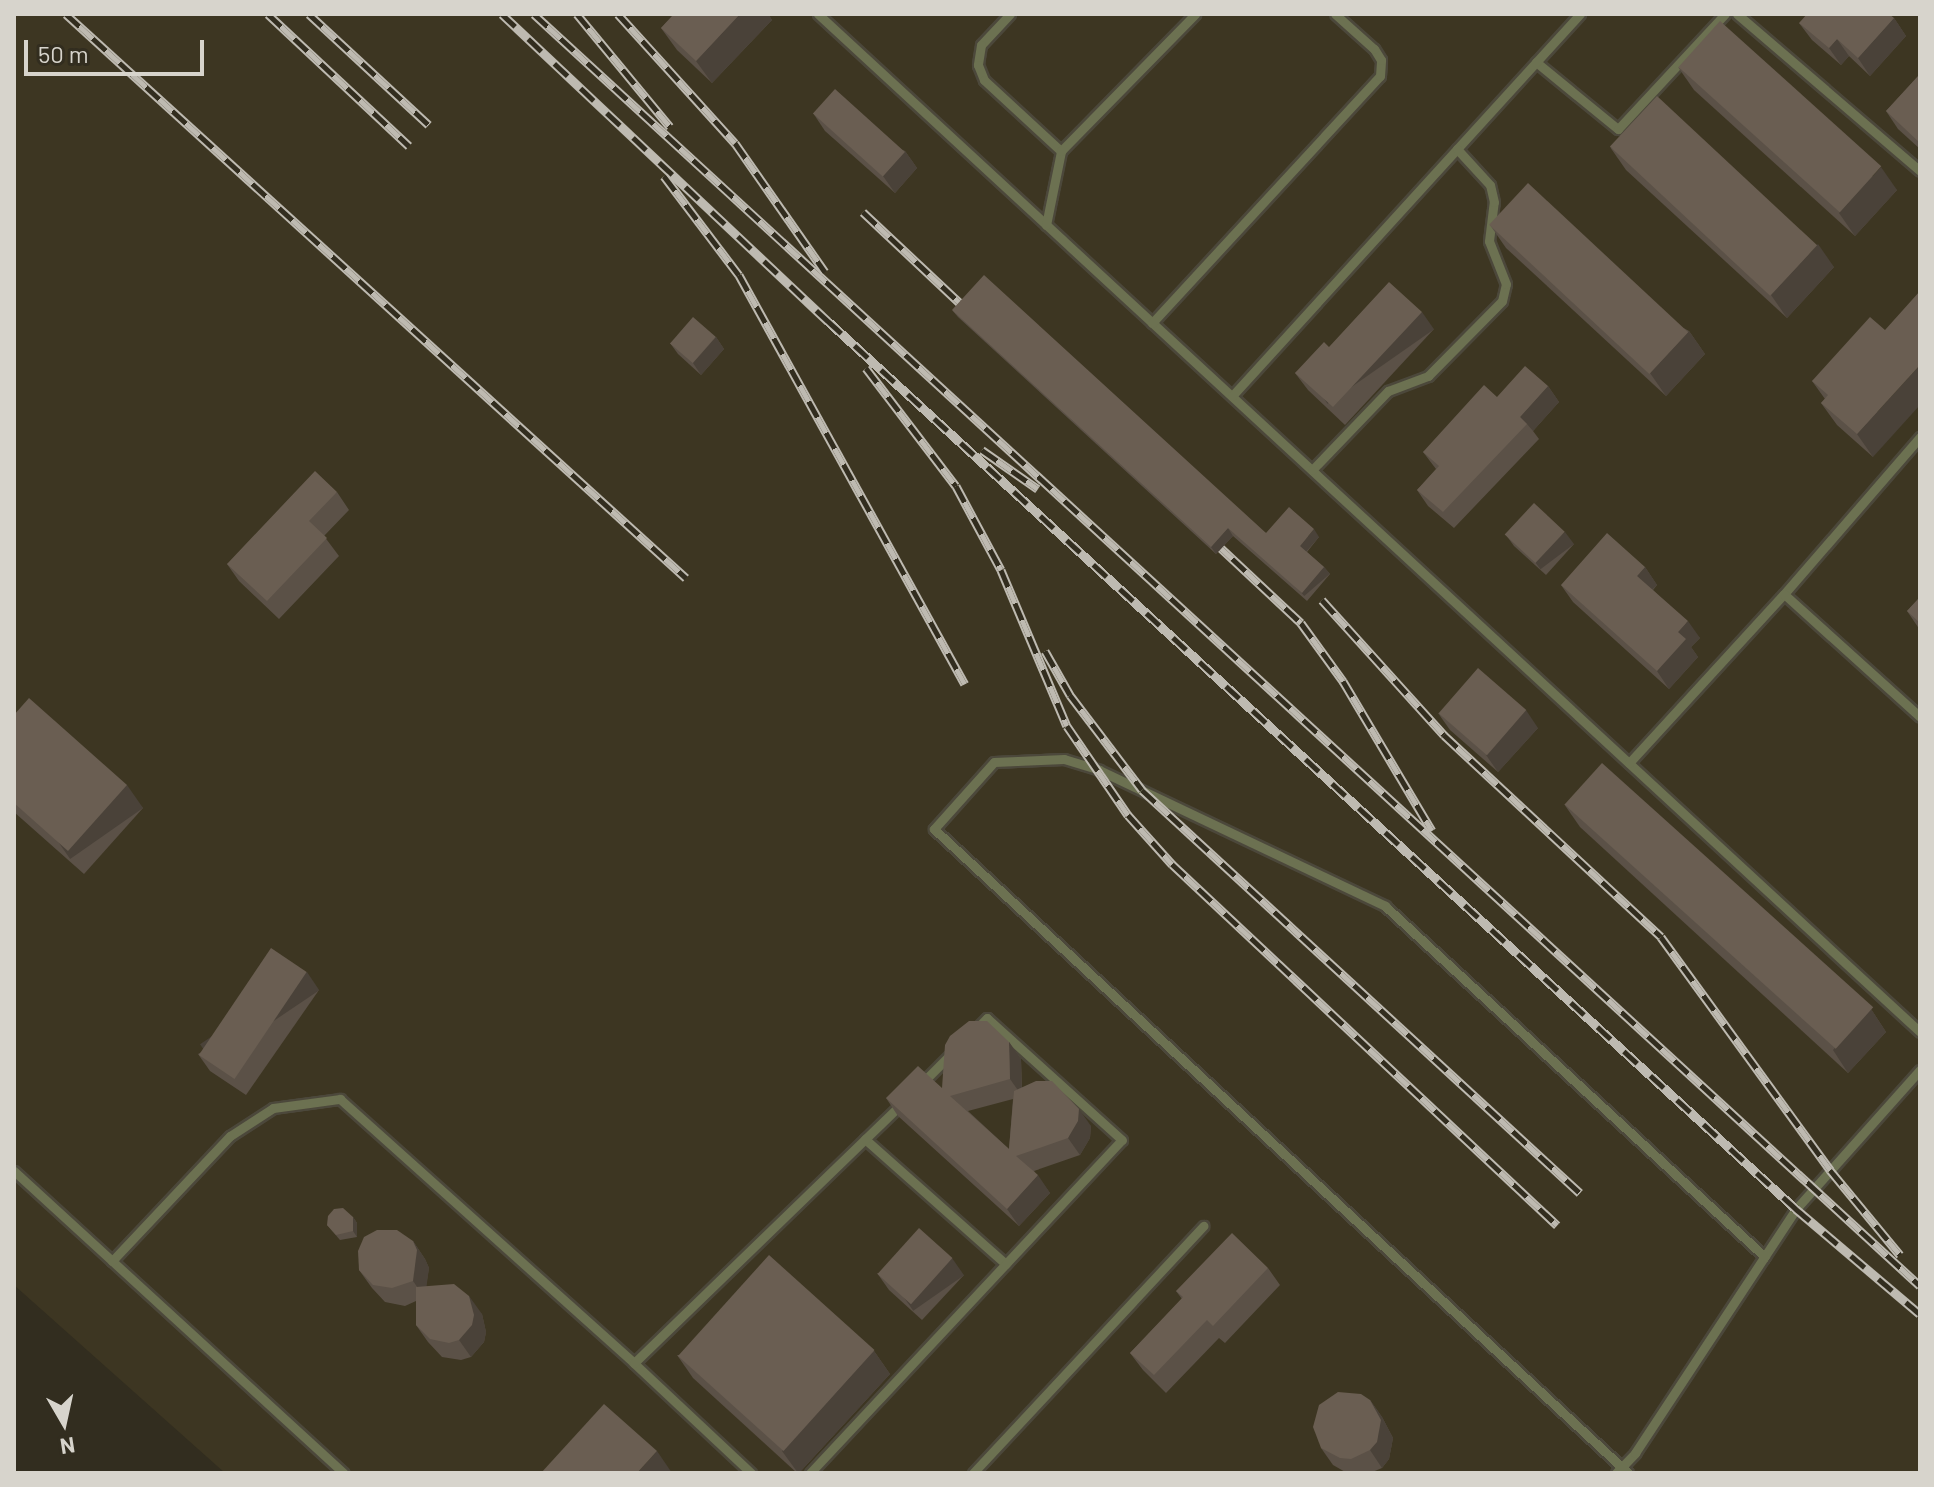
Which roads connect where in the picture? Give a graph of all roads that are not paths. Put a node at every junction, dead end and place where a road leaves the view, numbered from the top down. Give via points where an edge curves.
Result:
1 (818, 14) edge
2 (1010, 14) edge
3 (1195, 14) edge
4 (1335, 14) edge
5 (1580, 14) edge
6 (1725, 14) edge
7 (1737, 14) edge
8 (1536, 62) junction
9 (1457, 149) junction
10 (1061, 151) junction
11 (1920, 171) edge
12 (1046, 225) junction
13 (1152, 323) junction
14 (1232, 396) junction
15 (1920, 437) edge
16 (1312, 470) junction
17 (1784, 594) junction
18 (1920, 717) edge
19 (1629, 763) junction
20 (1920, 1032) edge
21 (1920, 1070) edge
22 (865, 1139) junction
23 (14, 1171) edge
24 (1203, 1226) dead end
25 (1765, 1257) junction
26 (112, 1261) junction
27 (1006, 1264) junction
28 (634, 1363) junction
29 (1622, 1471) edge
30 (344, 1473) edge
31 (751, 1473) edge
32 (810, 1473) edge
33 (973, 1473) edge

1 - 12 lane
2 - 10 lane via 981,45 978,65 984,80
3 - 10 lane
4 - 13 lane via 1374,49 1381,60 1380,76
5 - 8 lane
6 - 8 lane via 1618,129
7 - 11 lane
8 - 9 lane
9 - 14 lane
9 - 16 lane via 1490,185 1494,202 1489,241 1506,284 1502,301 1428,376 1388,391
10 - 12 lane
12 - 13 lane
13 - 14 lane
14 - 16 lane
15 - 17 lane
16 - 19 lane
17 - 18 lane
17 - 19 lane
19 - 20 lane
21 - 25 lane via 1796,1209
22 - 27 lane
22 - 27 lane via 987,1018 1122,1140
22 - 28 lane
23 - 26 lane
24 - 33 lane
25 - 29 lane
25 - 29 lane via 1385,906 1099,770 1064,759 994,762 934,829
26 - 28 lane via 230,1136 273,1108 340,1099
26 - 30 lane
27 - 32 lane
28 - 31 lane

